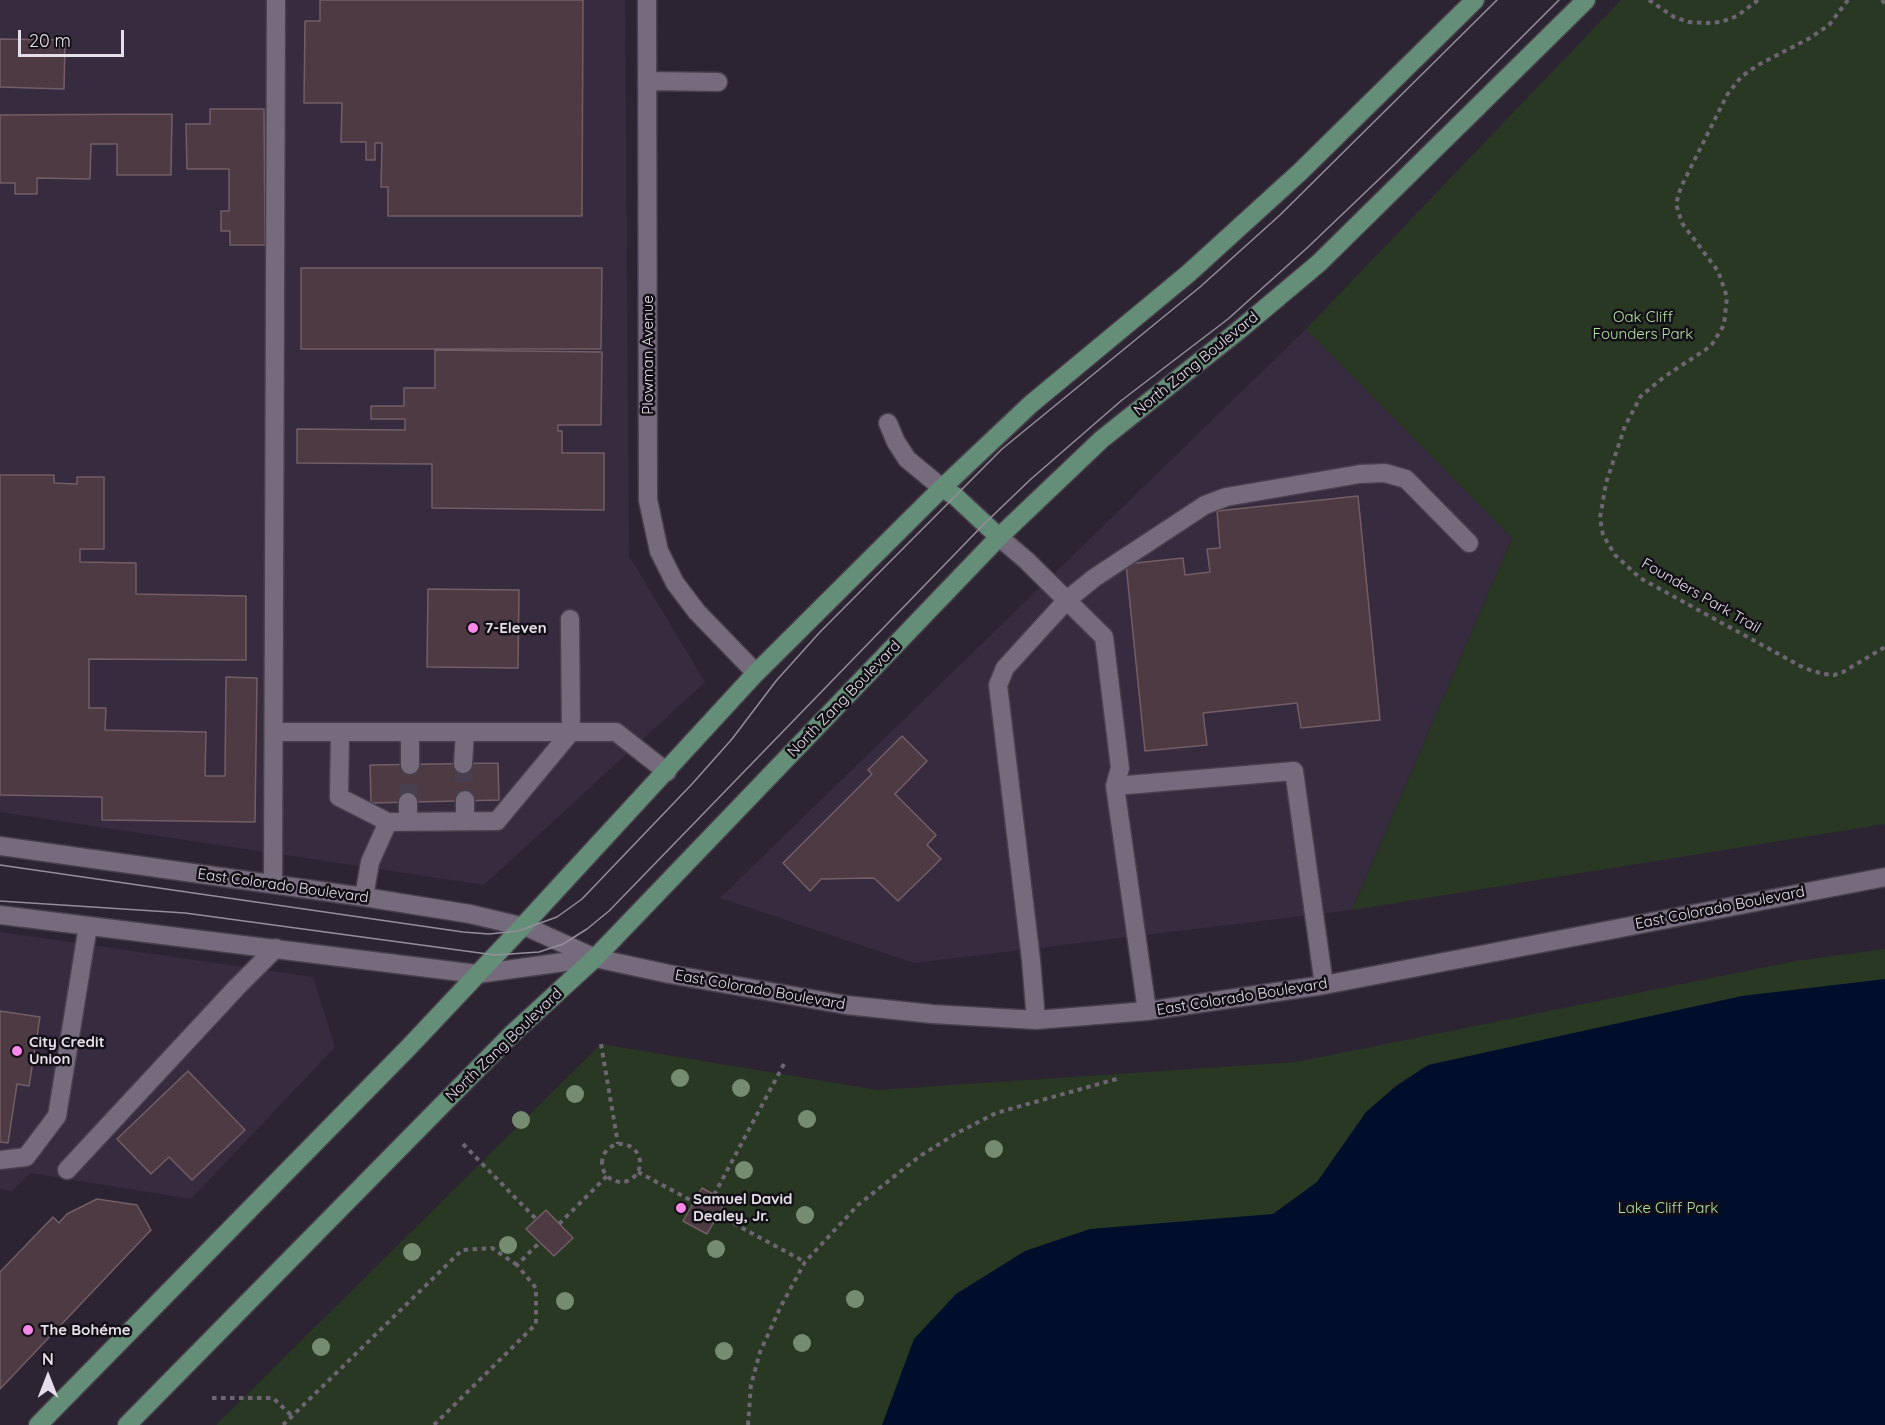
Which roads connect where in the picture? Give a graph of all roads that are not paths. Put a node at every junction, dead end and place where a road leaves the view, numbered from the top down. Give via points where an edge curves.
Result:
1 (276, 0) edge
2 (647, 0) edge
3 (1475, 0) edge
4 (1586, 0) edge
5 (647, 81) junction
6 (718, 82) dead end
7 (888, 423) dead end
8 (942, 488) junction
9 (999, 537) junction
10 (1469, 543) dead end
11 (1067, 600) junction
12 (570, 619) dead end
13 (756, 673) junction
14 (274, 732) junction
15 (340, 732) junction
16 (410, 732) junction
17 (465, 732) junction
18 (571, 732) junction
19 (463, 764) tunnel mouth
20 (410, 765) tunnel mouth
21 (667, 772) junction
22 (1115, 786) junction
23 (465, 800) tunnel mouth
24 (408, 802) tunnel mouth
25 (465, 821) junction
26 (388, 822) junction
27 (408, 822) junction
28 (0, 846) edge
29 (1885, 877) edge
30 (273, 884) junction
31 (364, 897) junction
32 (0, 915) edge
33 (88, 926) junction
34 (524, 926) junction
35 (276, 948) junction
36 (595, 958) junction
37 (477, 974) junction
38 (1324, 984) junction
39 (1147, 1011) junction
40 (1036, 1020) junction
41 (0, 1160) edge
42 (67, 1170) dead end
43 (38, 1425) edge
44 (127, 1425) edge

1 - 14 street
2 - 5 street, Plowman Avenue
3 - 8 main road via 1189,273 1031,404
4 - 9 main road, North Zang Boulevard via 1318,262 1238,332 1102,440
5 - 6 street
5 - 13 street, Plowman Avenue via 648,500 659,551 675,583 697,612
7 - 8 street via 907,459
8 - 9 main road
8 - 13 main road
9 - 11 street
9 - 36 main road, North Zang Boulevard
10 - 11 street via 1406,479 1385,473 1360,474 1259,490 1205,505
11 - 22 street via 1104,637 1120,768
11 - 40 street via 1005,668 998,685
12 - 18 street
13 - 21 main road
14 - 15 street
14 - 30 street
15 - 16 street
15 - 26 street via 339,797
16 - 17 street
16 - 20 street
17 - 18 street
17 - 19 street
18 - 21 street via 616,732
18 - 25 street via 497,821
21 - 34 main road
22 - 38 street via 1294,771
22 - 39 street
23 - 25 street
24 - 27 street
25 - 27 street
26 - 27 street
26 - 31 street via 370,862
28 - 30 street, East Colorado Boulevard
29 - 38 street, East Colorado Boulevard
30 - 31 street, East Colorado Boulevard
31 - 34 street, East Colorado Boulevard
32 - 33 street, East Colorado Boulevard
33 - 35 street, East Colorado Boulevard
33 - 41 street via 57,1116 26,1157
34 - 36 street, East Colorado Boulevard
34 - 37 main road
35 - 37 street, East Colorado Boulevard
35 - 42 street
36 - 37 street, East Colorado Boulevard
36 - 40 street, East Colorado Boulevard via 846,1005
36 - 44 main road, North Zang Boulevard via 511,1035
37 - 43 main road
38 - 39 street, East Colorado Boulevard
39 - 40 street, East Colorado Boulevard

